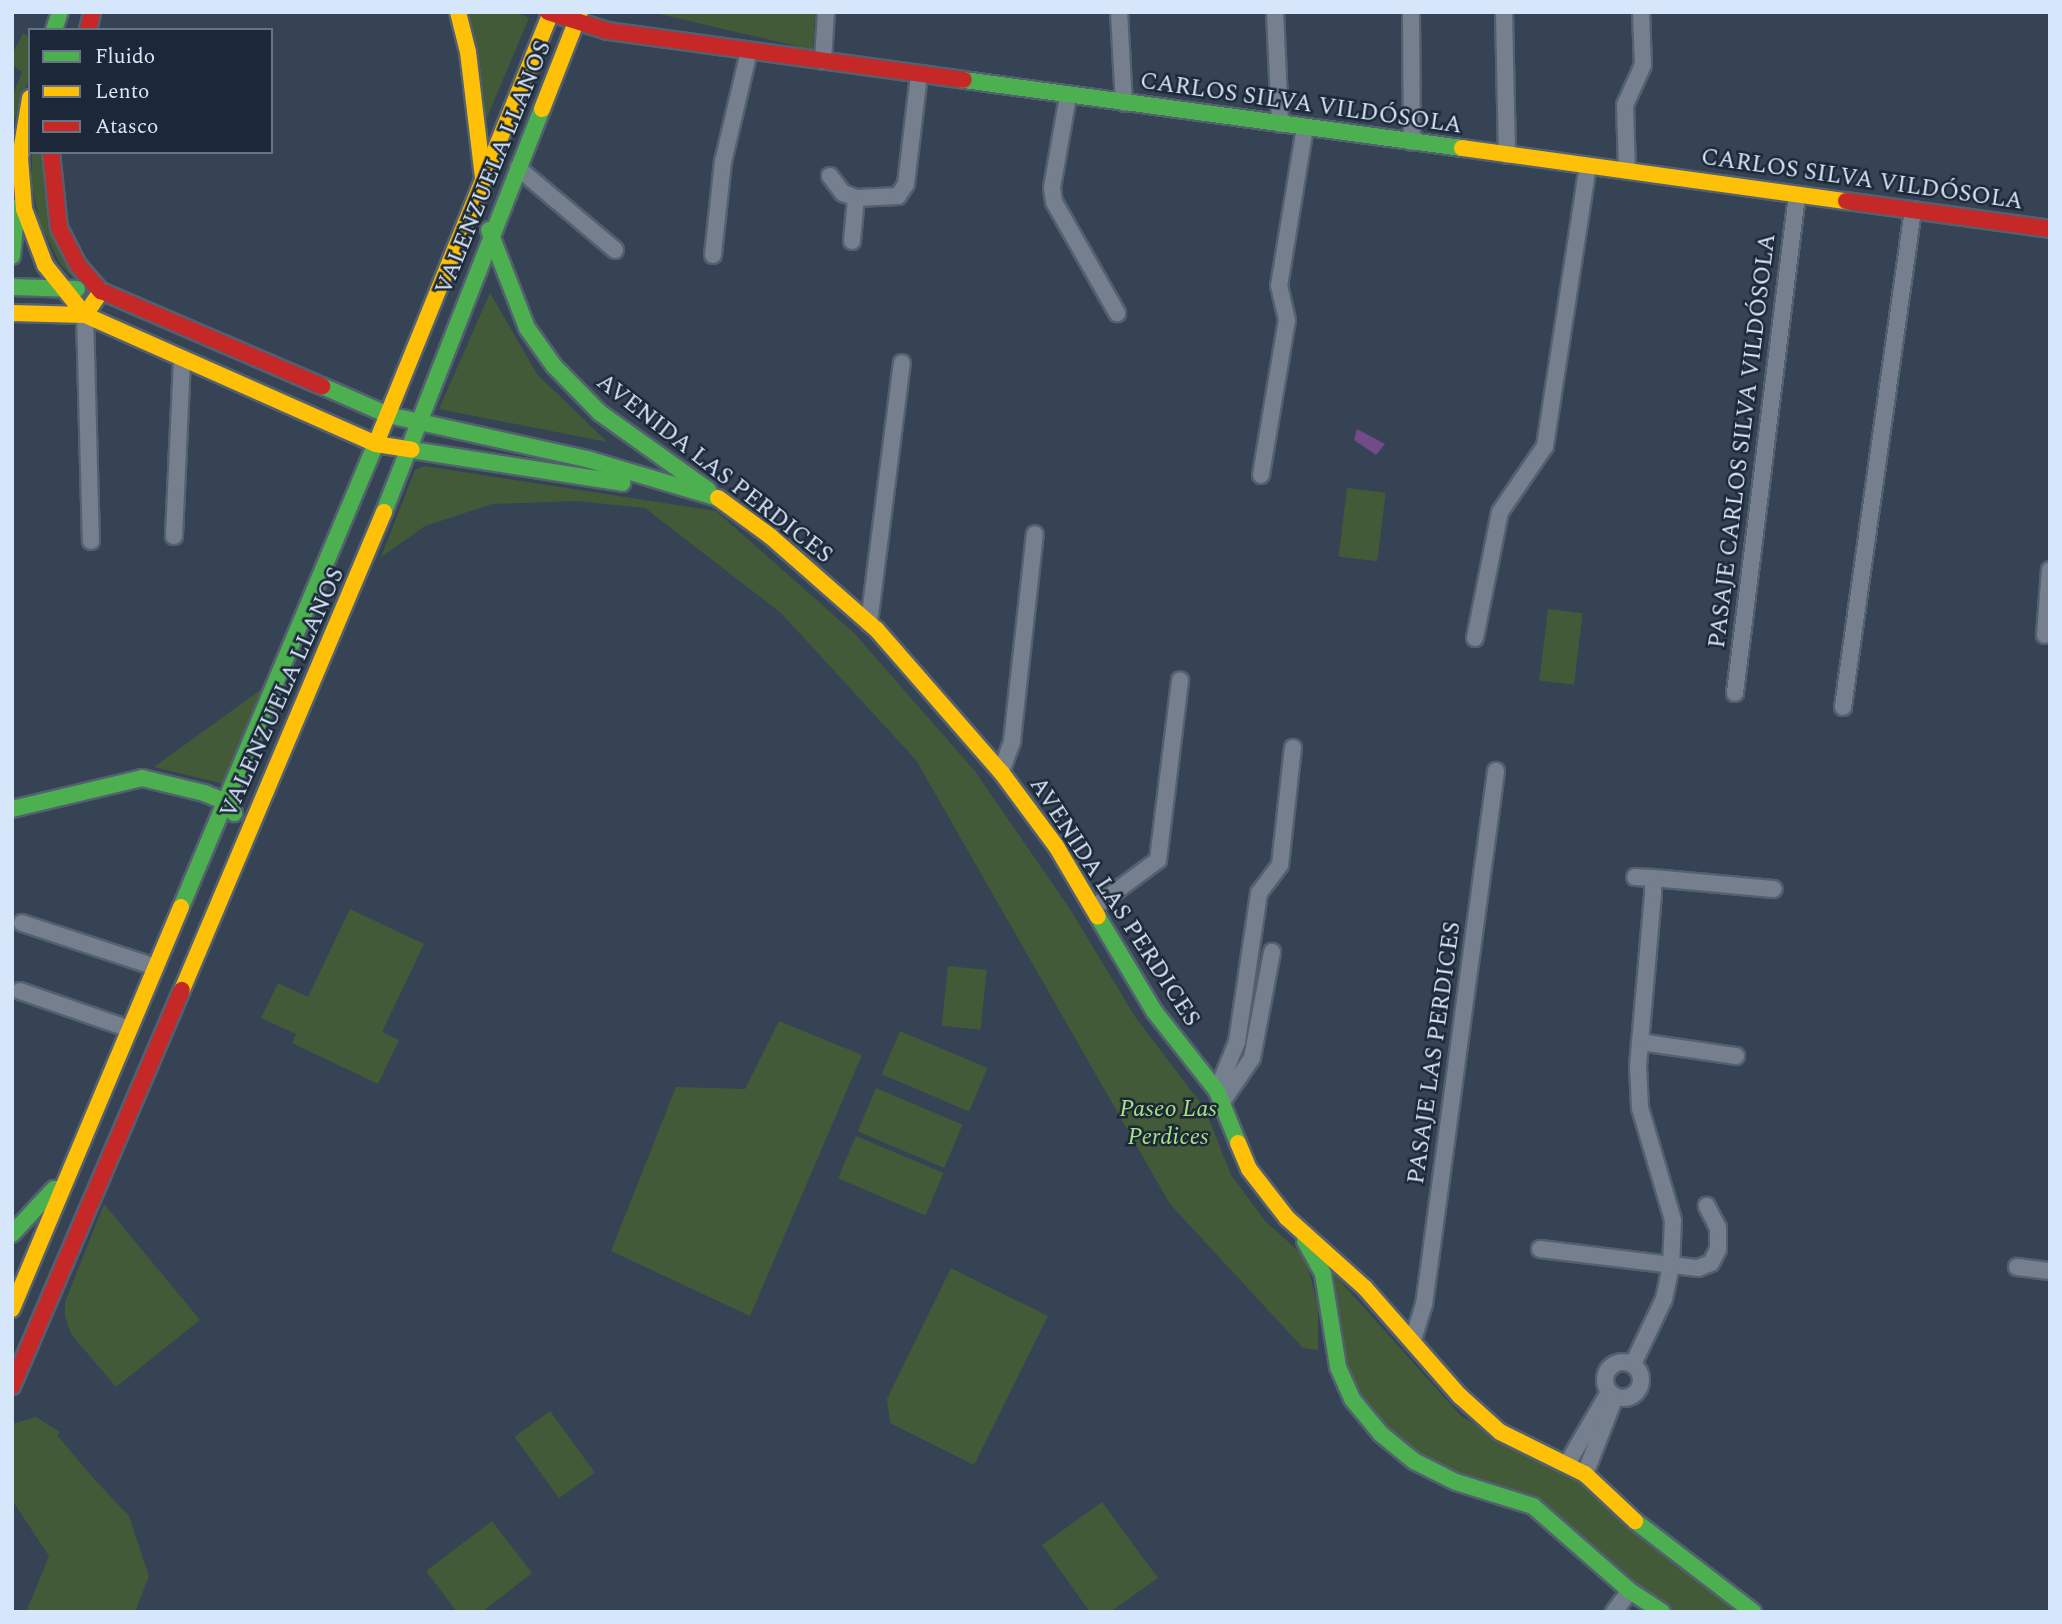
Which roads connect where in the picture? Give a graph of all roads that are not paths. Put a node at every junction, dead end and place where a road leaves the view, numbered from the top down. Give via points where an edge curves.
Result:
1 (458, 12) edge
2 (826, 12) edge
3 (1119, 12) edge
4 (1275, 12) edge
5 (1411, 12) edge
6 (1504, 12) edge
7 (1641, 12) edge
8 (550, 13) edge
9 (578, 18) edge
10 (749, 51) junction
11 (823, 61) junction
12 (919, 75) junction
13 (1068, 96) junction
14 (1124, 103) junction
15 (28, 106) edge
16 (1280, 124) junction
17 (1305, 128) junction
18 (1412, 142) junction
19 (51, 154) edge
20 (1507, 155) junction
21 (1588, 166) junction
22 (518, 168) junction
23 (1626, 172) junction
24 (20, 174) junction
25 (830, 176) dead end
26 (483, 184) junction
27 (1797, 194) junction
28 (856, 198) junction
29 (1913, 210) junction
30 (2050, 229) edge
31 (490, 236) junction
32 (852, 241) dead end
33 (615, 250) dead end
34 (713, 255) dead end
35 (12, 256) edge
36 (12, 287) edge
37 (60, 288) junction
38 (101, 291) junction
39 (12, 313) edge
40 (1117, 313) dead end
41 (85, 315) junction
42 (182, 359) junction
43 (902, 363) dead end
44 (388, 415) junction
45 (421, 423) junction
46 (376, 444) junction
47 (411, 450) junction
48 (1261, 475) dead end
49 (714, 495) junction
50 (1035, 534) dead end
51 (174, 536) dead end
52 (90, 541) dead end
53 (2050, 570) edge
54 (869, 622) junction
55 (2045, 635) dead end
56 (1475, 638) dead end
57 (1180, 681) dead end
58 (1735, 693) dead end
59 (1843, 707) dead end
60 (1293, 748) dead end
61 (1496, 771) dead end
62 (1002, 772) junction
63 (226, 802) junction
64 (12, 808) edge
65 (248, 830) junction
66 (1635, 877) dead end
67 (1653, 878) junction
68 (1773, 889) dead end
69 (1093, 908) junction
70 (22, 923) dead end
71 (1272, 952) dead end
72 (156, 967) junction
73 (20, 991) dead end
74 (130, 1029) junction
75 (1640, 1042) junction
76 (1736, 1056) dead end
77 (1219, 1097) junction
78 (84, 1138) junction
79 (1707, 1206) dead end
80 (1287, 1218) junction
81 (12, 1234) edge
82 (1540, 1249) dead end
83 (2017, 1266) dead end
84 (1671, 1267) junction
85 (2050, 1271) edge
86 (1365, 1288) junction
87 (1328, 1298) junction
88 (12, 1309) edge
89 (1413, 1340) junction
90 (16, 1363) edge
91 (1633, 1364) junction
92 (12, 1386) edge
93 (1612, 1394) junction
94 (1567, 1464) junction
95 (1585, 1474) junction
96 (1630, 1591) junction
97 (1614, 1612) edge
98 (1662, 1612) edge
99 (1753, 1612) edge

1 - 26 main road via 468,52
2 - 11 street
3 - 14 street
4 - 16 street
5 - 18 street
6 - 20 street
7 - 23 street via 1643,65 1625,105
8 - 9 main road, CARLOS SILVA VILDÓSOLA
8 - 26 main road, VALENZUELA LLANOS
9 - 10 main road, CARLOS SILVA VILDÓSOLA
9 - 22 main road, VALENZUELA LLANOS
10 - 11 main road, CARLOS SILVA VILDÓSOLA
10 - 34 street via 723,162
11 - 12 main road, CARLOS SILVA VILDÓSOLA
12 - 13 main road, CARLOS SILVA VILDÓSOLA
12 - 28 street via 904,190 890,200
13 - 14 main road, CARLOS SILVA VILDÓSOLA
13 - 40 street via 1052,188 1054,202
14 - 16 main road, CARLOS SILVA VILDÓSOLA
15 - 24 main road via 21,134
16 - 17 main road, CARLOS SILVA VILDÓSOLA
17 - 18 main road, CARLOS SILVA VILDÓSOLA
17 - 48 street via 1279,286 1287,320
18 - 20 main road, CARLOS SILVA VILDÓSOLA
19 - 38 main road via 59,228 78,265
20 - 21 main road, CARLOS SILVA VILDÓSOLA
21 - 23 main road, CARLOS SILVA VILDÓSOLA
21 - 56 street via 1545,446 1500,512
22 - 31 main road, VALENZUELA LLANOS
22 - 33 street
23 - 27 main road, CARLOS SILVA VILDÓSOLA
24 - 35 main road
24 - 37 main road via 34,244
25 - 28 street via 843,193
26 - 31 main road, AVENIDA LAS PERDICES
26 - 44 main road, VALENZUELA LLANOS
27 - 29 main road, CARLOS SILVA VILDÓSOLA
27 - 58 street, PASAJE CARLOS SILVA VILDÓSOLA
28 - 32 street
29 - 30 main road, CARLOS SILVA VILDÓSOLA
29 - 59 street
31 - 45 main road, VALENZUELA LLANOS
31 - 49 main road, AVENIDA LAS PERDICES via 527,328 561,375 600,413
36 - 37 main road
37 - 38 main road
37 - 41 main road
38 - 41 main road
38 - 44 main road
39 - 41 main road
41 - 42 main road
41 - 52 street
42 - 46 main road
42 - 51 street
43 - 54 street
44 - 45 main road
44 - 46 main road, VALENZUELA LLANOS
45 - 47 main road, VALENZUELA LLANOS
45 - 49 main road via 587,458
46 - 47 main road
46 - 63 main road, VALENZUELA LLANOS
47 - 49 main road
47 - 65 main road, VALENZUELA LLANOS
49 - 54 main road, AVENIDA LAS PERDICES via 770,536
50 - 62 street via 1012,741
53 - 55 street
54 - 62 main road, AVENIDA LAS PERDICES
57 - 69 street via 1158,860
60 - 77 street via 1280,865 1259,893 1237,1042
61 - 89 street, PASAJE LAS PERDICES via 1424,1305
62 - 69 main road, AVENIDA LAS PERDICES via 1056,846
63 - 64 main road via 177,783 142,778
63 - 65 main road
63 - 72 main road, VALENZUELA LLANOS
65 - 90 main road, VALENZUELA LLANOS
66 - 67 street
67 - 68 street
67 - 75 street
69 - 77 main road, AVENIDA LAS PERDICES via 1154,1012
70 - 72 street
71 - 77 street via 1252,1058
72 - 74 main road, VALENZUELA LLANOS
73 - 74 street
74 - 78 main road, VALENZUELA LLANOS
75 - 76 street
75 - 84 street via 1640,1108 1672,1220
77 - 80 main road, AVENIDA LAS PERDICES via 1249,1169
78 - 81 main road via 41,1208
78 - 88 main road, VALENZUELA LLANOS
79 - 84 street via 1718,1228 1718,1249 1711,1263 1698,1268
80 - 86 main road, AVENIDA LAS PERDICES
80 - 87 main road via 1318,1259
82 - 84 street
83 - 85 street
84 - 91 street via 1664,1299
86 - 87 main road via 1334,1288
86 - 89 main road, AVENIDA LAS PERDICES
87 - 96 main road via 1338,1367 1352,1399 1381,1434 1414,1461 1456,1482 1533,1506
89 - 94 main road, AVENIDA LAS PERDICES via 1460,1396 1500,1432 1523,1447
90 - 92 main road, VALENZUELA LLANOS
91 - 93 street via 1609,1368 1605,1376
91 - 93 street via 1639,1371 1639,1389 1633,1395
93 - 94 street
93 - 95 street
94 - 95 main road, AVENIDA LAS PERDICES
95 - 99 main road, AVENIDA LAS PERDICES via 1651,1536
96 - 97 street
96 - 98 main road

